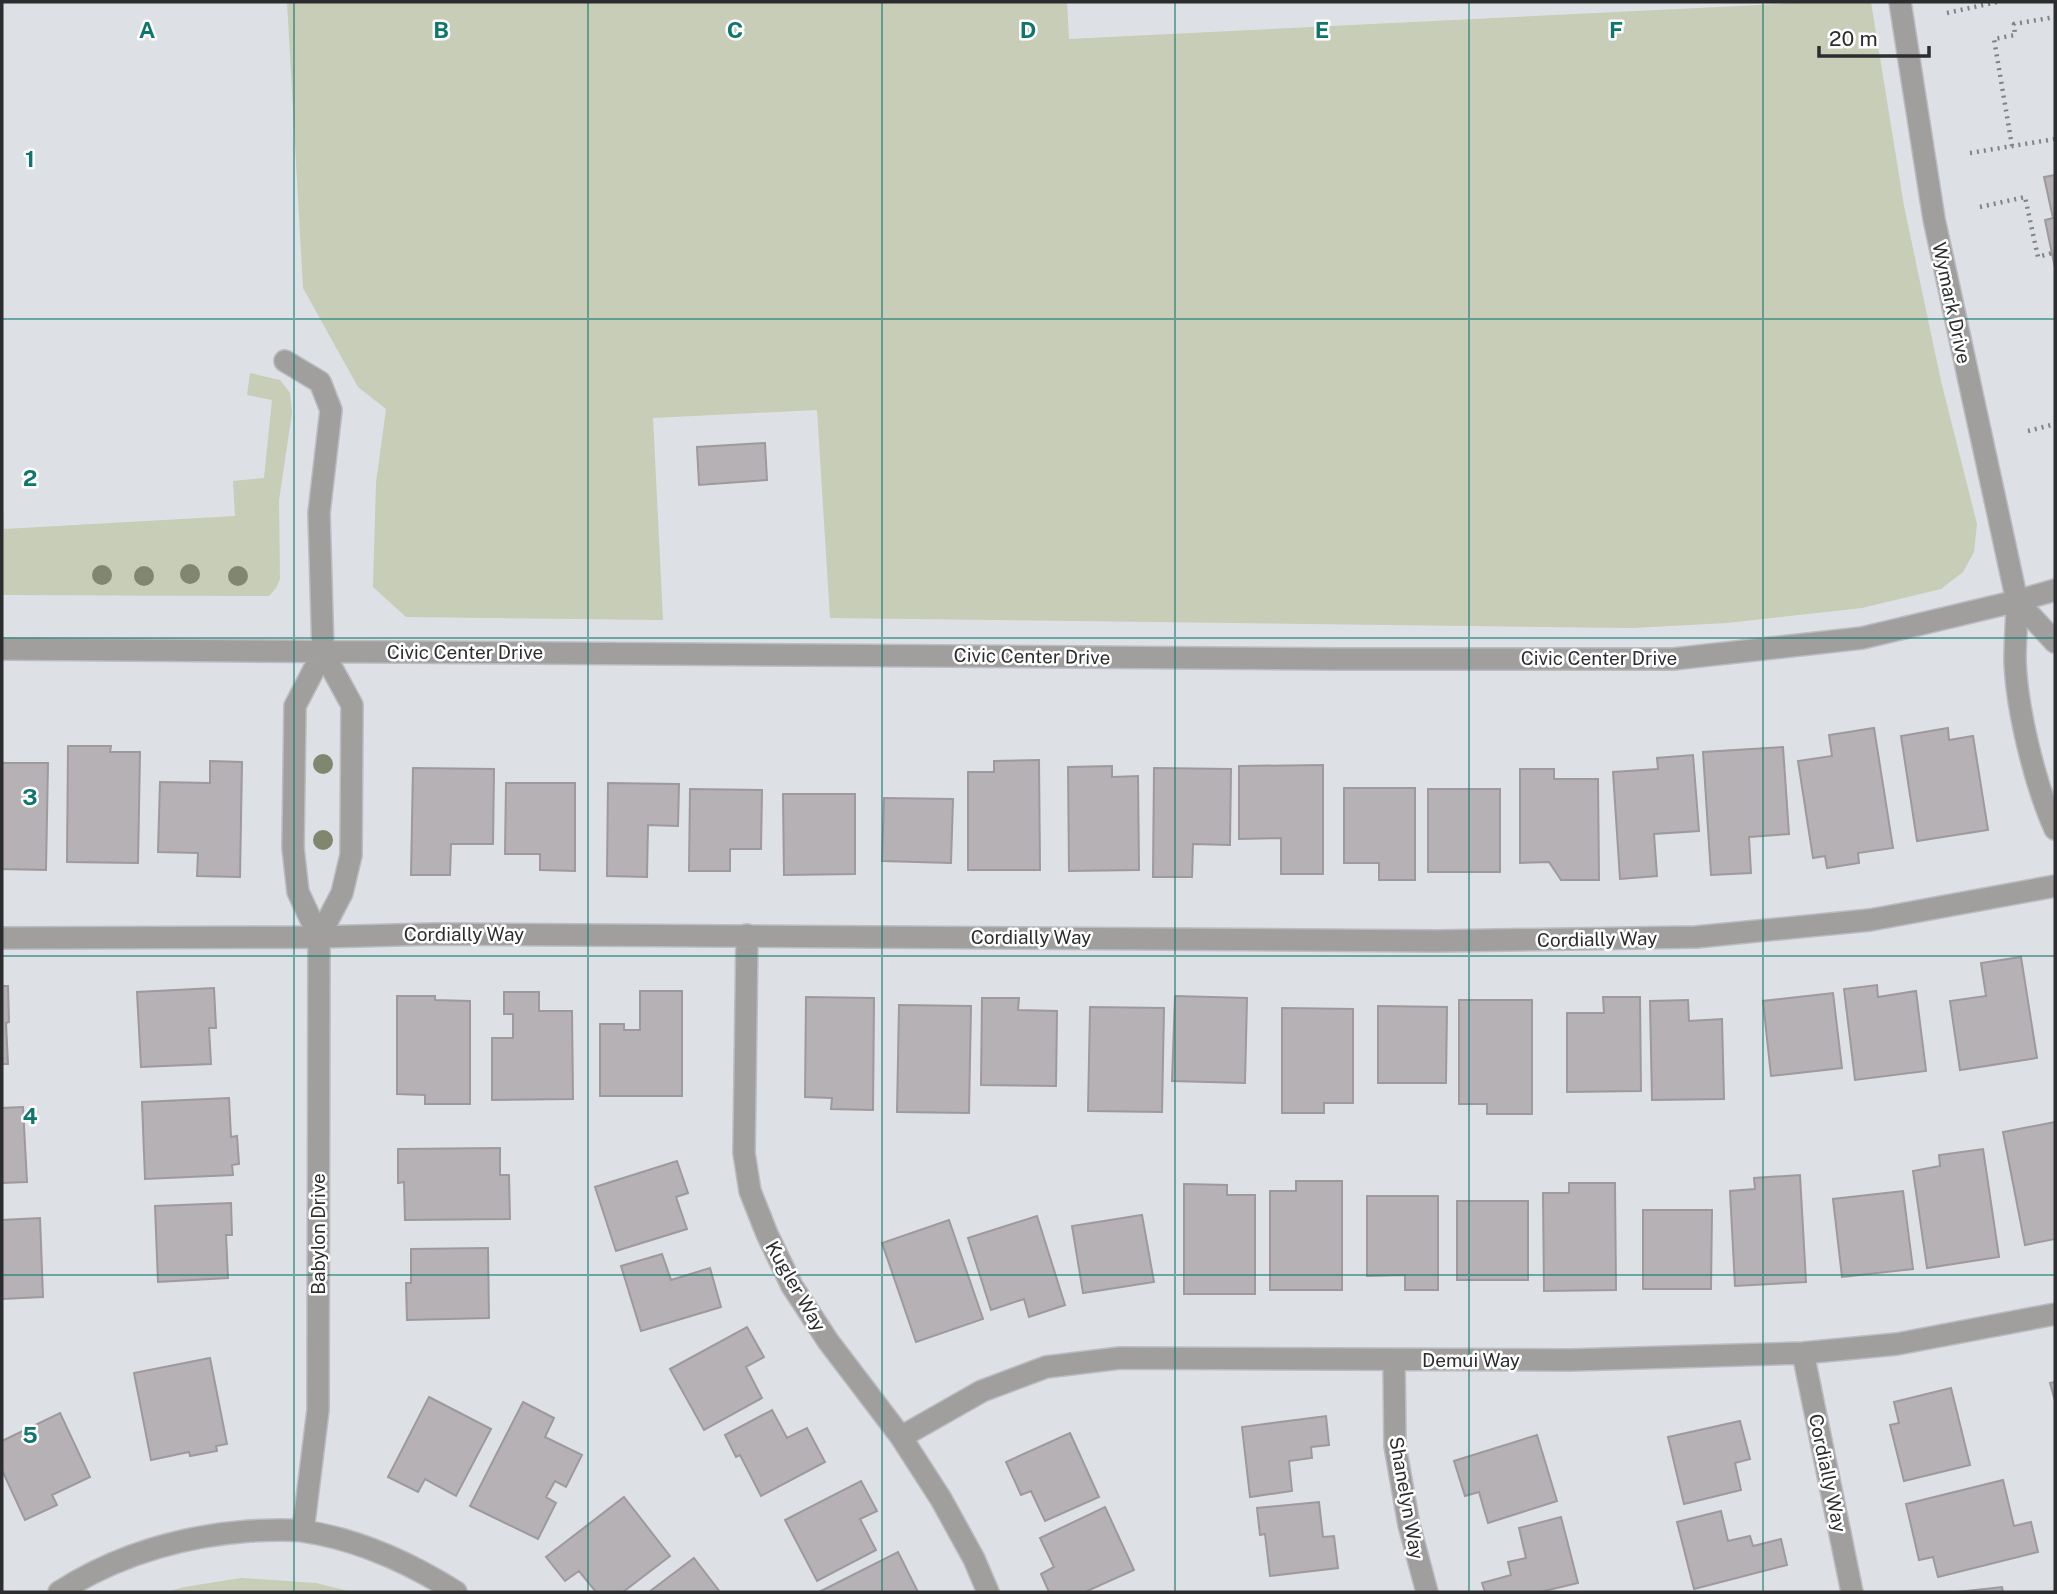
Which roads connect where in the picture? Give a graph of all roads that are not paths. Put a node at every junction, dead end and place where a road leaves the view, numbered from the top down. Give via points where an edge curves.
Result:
1 (1900, 2) edge
2 (285, 361) dead end
3 (2055, 590) edge
4 (2017, 601) junction
5 (2055, 642) edge
6 (2, 649) edge
7 (323, 652) junction
8 (2055, 829) edge
9 (2055, 886) edge
10 (747, 935) junction
11 (318, 937) junction
12 (2, 938) edge
13 (2055, 1314) edge
14 (1803, 1353) junction
15 (1394, 1360) junction
16 (901, 1437) junction
17 (303, 1531) junction
18 (59, 1592) edge
19 (456, 1592) edge
20 (988, 1592) edge
21 (1427, 1592) edge
22 (1852, 1592) edge

1 - 4 street, Wymark Drive via 1934,219
2 - 7 street via 320,382 331,410 319,513
3 - 4 street, Civic Center Drive
4 - 5 street
4 - 7 street, Civic Center Drive via 1862,638 1673,659
4 - 8 street, Wymark Drive via 2019,702 2043,803
6 - 7 street, Civic Center Drive
7 - 11 street, Babylon Drive via 295,706 293,848 299,892
7 - 11 street, Babylon Drive via 352,705 351,855 342,893
9 - 10 street, Cordially Way via 1870,920 1696,937 1424,941
10 - 11 street, Cordially Way
10 - 16 street, Kugler Way via 744,1153 750,1191 792,1286
11 - 12 street, Cordially Way
11 - 17 street, Babylon Drive via 318,1410
13 - 14 street, Demui Way via 1897,1344
14 - 15 street, Demui Way
14 - 22 street, Cordially Way
15 - 16 street, Demui Way via 1120,1358 1046,1367 982,1391
15 - 21 street, Shanelyn Way via 1395,1446
16 - 20 street, Kugler Way via 942,1499
17 - 18 street via 235,1532 172,1542 107,1565
17 - 19 street via 390,1556

